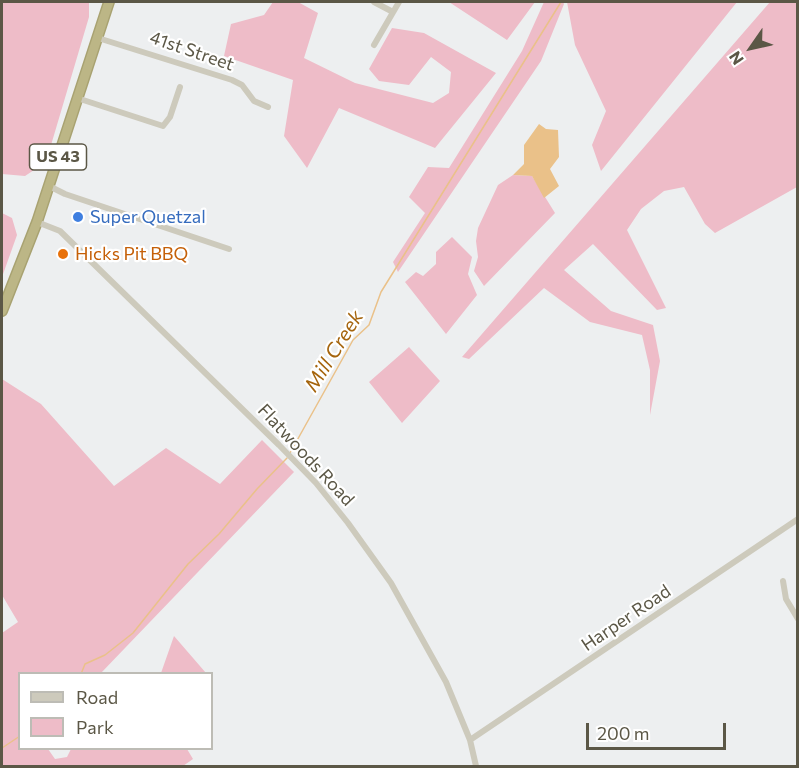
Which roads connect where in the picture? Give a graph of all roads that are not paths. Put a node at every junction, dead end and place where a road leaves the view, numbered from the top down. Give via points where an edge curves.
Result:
1 (109, 2) edge
2 (374, 2) edge
3 (399, 2) edge
4 (393, 12) junction
5 (98, 38) junction
6 (374, 45) dead end
7 (180, 87) dead end
8 (77, 98) junction
9 (268, 107) dead end
10 (49, 186) junction
11 (37, 222) junction
12 (229, 249) dead end
13 (2, 311) edge
14 (798, 519) edge
15 (783, 581) dead end
16 (797, 617) edge
17 (470, 740) junction
18 (476, 766) edge

1 - 5 highway, US 43
2 - 4 street
3 - 4 street
4 - 6 street
5 - 8 highway, US 43
5 - 9 street, 41st Street via 232,80 242,85 254,101
7 - 8 street via 163,126
8 - 10 highway, US 43
10 - 11 highway, US 43
10 - 12 street
11 - 13 highway, US 43
11 - 17 street, Flatwoods Road via 60,231 300,466 348,523 391,583 449,687
14 - 17 street, Harper Road
15 - 16 street via 782,591
17 - 18 street, Flatwoods Road

